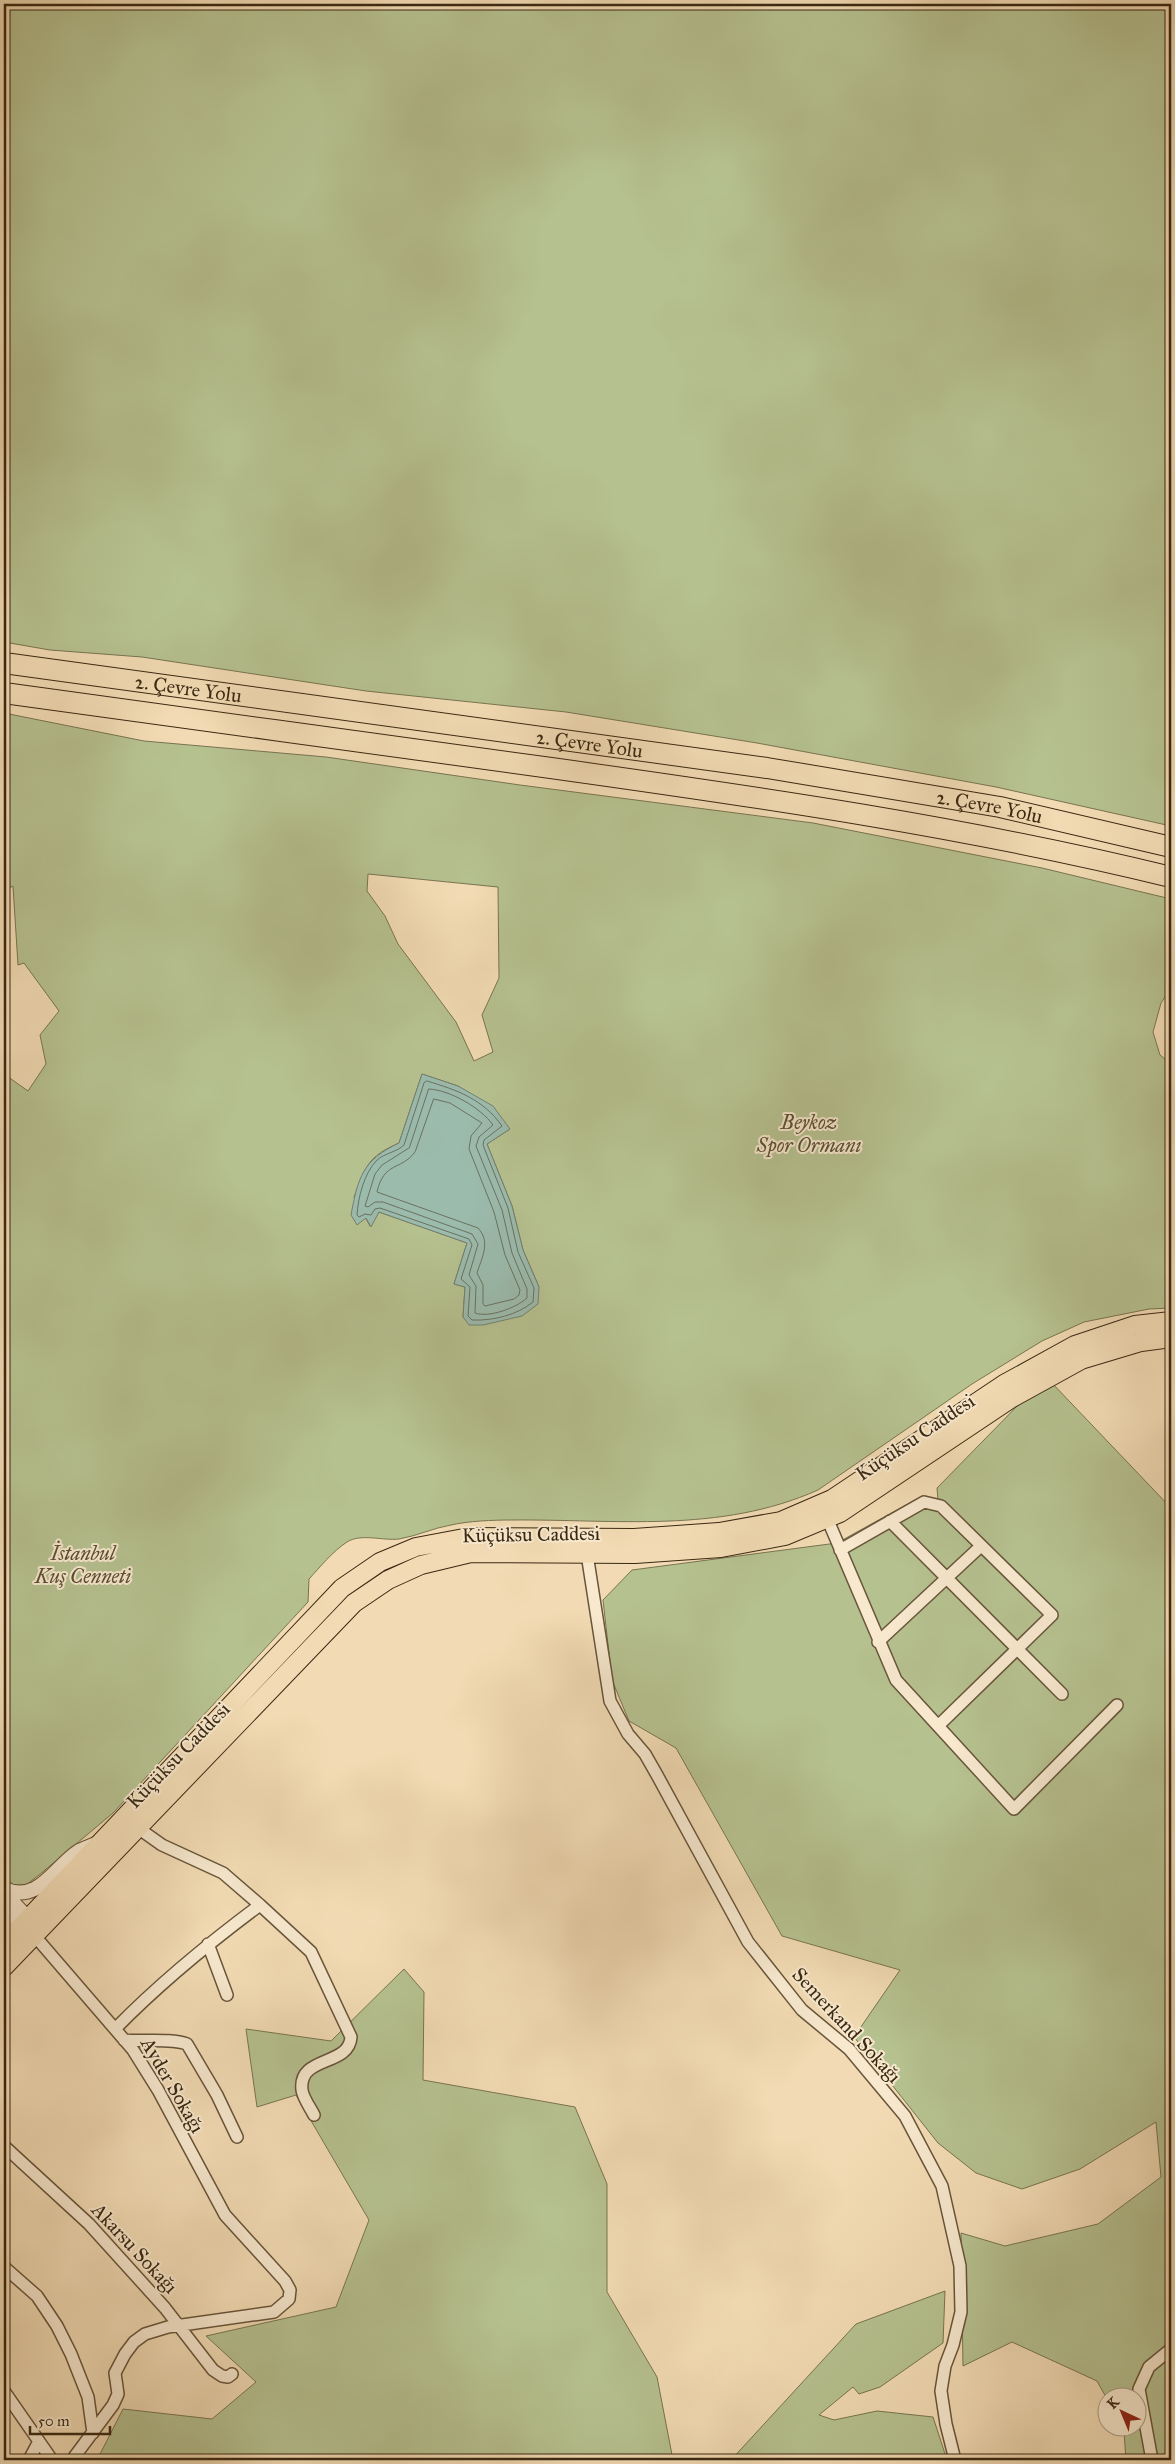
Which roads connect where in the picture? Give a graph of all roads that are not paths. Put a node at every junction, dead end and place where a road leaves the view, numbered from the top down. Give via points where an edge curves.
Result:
1 (4, 663) edge
2 (4, 693) edge
3 (1171, 848) edge
4 (1171, 877) edge
5 (1171, 1320) edge
6 (1171, 1338) edge
7 (1094, 1348) junction
8 (824, 1511) junction
9 (890, 1521) junction
10 (587, 1546) junction
11 (981, 1546) junction
12 (840, 1550) junction
13 (946, 1578) junction
14 (878, 1642) junction
15 (1018, 1648) junction
16 (1062, 1694) dead end
17 (1117, 1706) dead end
18 (938, 1726) junction
19 (177, 1775) junction
20 (138, 1828) junction
21 (103, 1841) junction
22 (4, 1891) edge
23 (260, 1905) junction
24 (4, 1912) edge
25 (29, 1930) junction
26 (4, 1944) edge
27 (208, 1944) junction
28 (4, 1956) edge
29 (4, 1967) edge
30 (227, 1995) dead end
31 (115, 2029) junction
32 (124, 2040) junction
33 (314, 2115) dead end
34 (237, 2137) dead end
35 (4, 2146) edge
36 (4, 2266) edge
37 (178, 2326) junction
38 (1171, 2349) edge
39 (232, 2374) dead end
40 (5, 2395) edge
41 (93, 2433) junction
42 (39, 2441) junction
43 (28, 2460) edge
44 (52, 2460) edge
45 (72, 2460) edge
46 (955, 2460) edge
47 (1152, 2460) edge

1 - 3 highway, 2. Çevre Yolu via 777,770 1000,808
2 - 4 highway, 2. Çevre Yolu via 888,818
5 - 7 main road, Küçüksu Caddesi via 1135,1325
6 - 7 main road, Küçüksu Caddesi
7 - 8 main road, Küçüksu Caddesi via 1074,1345 1004,1384 832,1499
8 - 10 main road, Küçüksu Caddesi via 719,1532 634,1538
8 - 12 street
9 - 11 street via 924,1502 941,1506
9 - 12 street
9 - 13 street
10 - 19 main road, Küçüksu Caddesi via 495,1545 469,1536 416,1547 380,1562 342,1588
10 - 46 street, Semerkand Sokağı via 610,1701 628,1734 657,1775 748,1942 802,2010 849,2049 905,2116 942,2186 960,2266 961,2312 944,2366 941,2391
11 - 13 street
11 - 15 street via 1052,1616
12 - 14 street
13 - 14 street
13 - 15 street
14 - 18 street via 896,1680
15 - 16 street
15 - 18 street
17 - 18 street via 1014,1809
19 - 20 main road, Küçüksu Caddesi
19 - 21 main road, Küçüksu Caddesi
20 - 23 street via 162,1845 223,1873
20 - 25 main road, Küçüksu Caddesi
21 - 22 street via 79,1852 27,1893
21 - 25 main road, Küçüksu Caddesi
22 - 25 street via 22,1912
23 - 27 street
23 - 33 street via 311,1952 351,2037 350,2044 338,2057 310,2067 304,2077 302,2091
24 - 25 street via 12,1922
25 - 26 main road, Küçüksu Caddesi
25 - 28 main road
25 - 29 main road, Küçüksu Caddesi
25 - 31 street, Ayder Sokağı
27 - 30 street
27 - 31 street via 146,1997
31 - 32 street, Ayder Sokağı
32 - 34 street via 178,2040 187,2044
32 - 37 street, Ayder Sokağı via 158,2090 225,2215 286,2281 290,2290 290,2299 274,2312
35 - 37 street, Akarsu Sokağı via 89,2224
36 - 41 street via 37,2296 57,2326 88,2397
37 - 39 street, Akarsu Sokağı via 213,2370 222,2376
37 - 41 street via 145,2334 134,2342 115,2373 118,2394
38 - 47 street via 1149,2367 1140,2390
40 - 42 street
41 - 45 street
42 - 43 street
42 - 44 street

